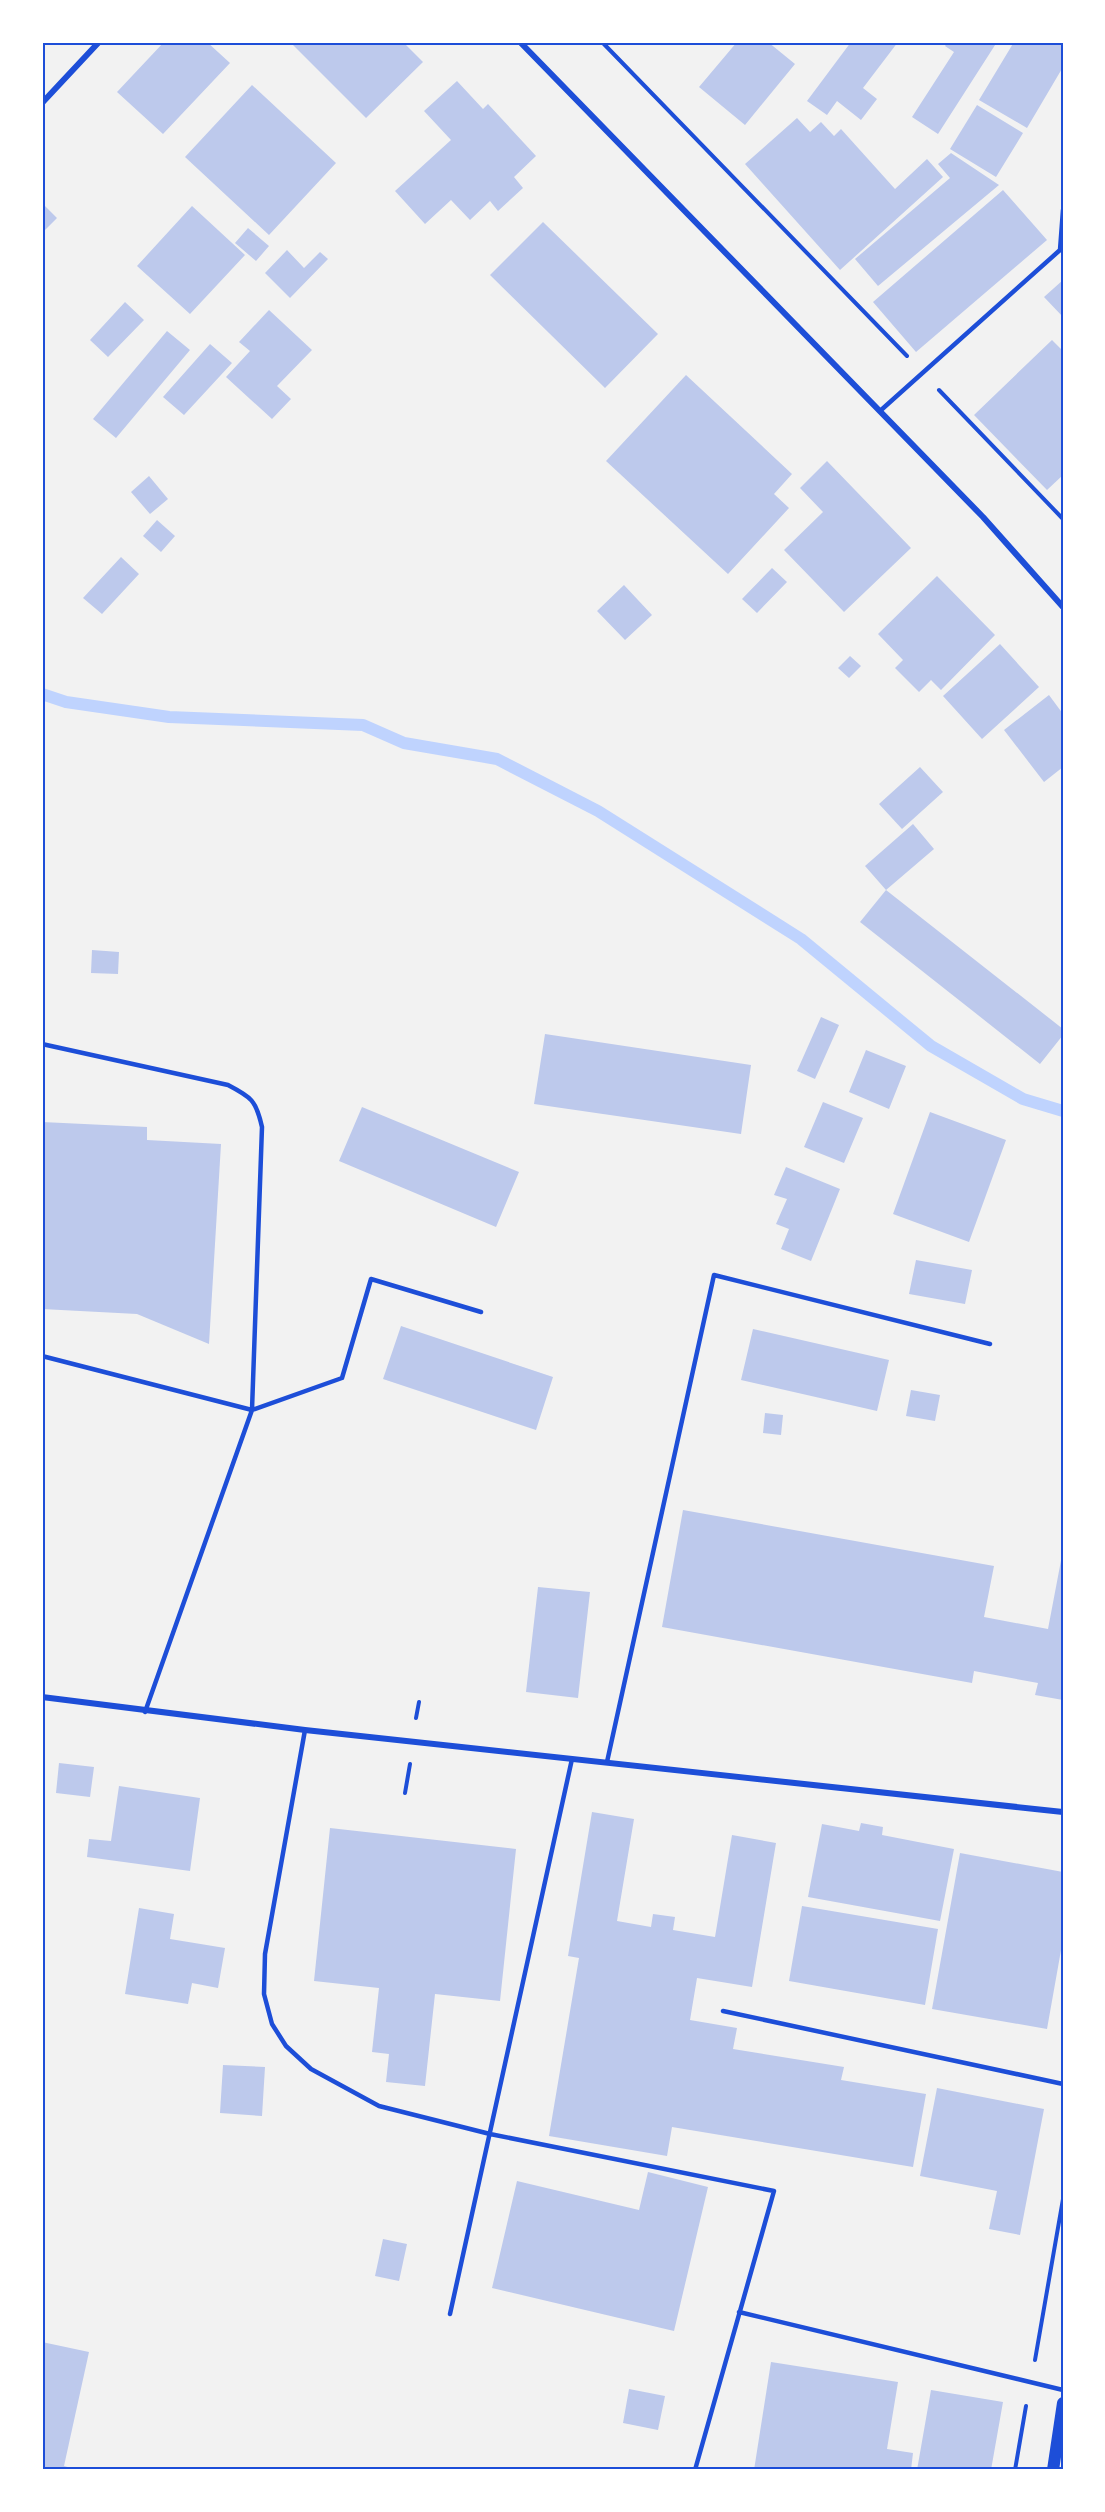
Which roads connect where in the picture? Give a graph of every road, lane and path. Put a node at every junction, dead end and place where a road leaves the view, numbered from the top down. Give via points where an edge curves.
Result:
1 (99, 42) edge
2 (520, 42) edge
3 (602, 42) edge
4 (42, 103) edge
5 (1063, 210) edge
6 (922, 373) junction
7 (880, 411) junction
8 (1063, 509) edge
9 (1058, 513) junction
10 (1063, 519) edge
11 (1063, 607) edge
12 (42, 1044) edge
13 (481, 1312) dead end
14 (990, 1344) dead end
15 (42, 1356) edge
16 (252, 1410) junction
17 (42, 1697) edge
18 (145, 1712) junction
19 (305, 1730) junction
20 (572, 1759) junction
21 (607, 1762) junction
22 (1063, 1812) edge
23 (723, 2011) dead end
24 (1063, 2084) edge
25 (490, 2134) junction
26 (1063, 2199) edge
27 (740, 2312) junction
28 (450, 2314) dead end
29 (1031, 2382) junction
30 (1063, 2391) edge
31 (1063, 2403) edge
32 (695, 2470) edge
33 (1015, 2470) edge
34 (1053, 2470) edge

1 - 4 street
2 - 7 street
3 - 6 path
5 - 6 lane via 1060,249
6 - 7 lane
6 - 9 path
7 - 11 street
8 - 9 path
9 - 10 path
12 - 16 lane via 228,1085 250,1097 258,1109 262,1127
13 - 16 lane via 371,1279 342,1378
14 - 21 lane via 714,1275
15 - 16 lane
16 - 18 lane
17 - 18 street
18 - 19 street
19 - 20 street
19 - 25 lane via 265,1954 264,1994 272,2024 286,2046 311,2069 379,2106
20 - 21 street
20 - 25 lane
21 - 22 street
23 - 24 lane
25 - 27 lane via 774,2191
25 - 28 lane
26 - 29 path
27 - 29 lane
27 - 32 lane
29 - 30 lane
29 - 33 path
31 - 34 main road

